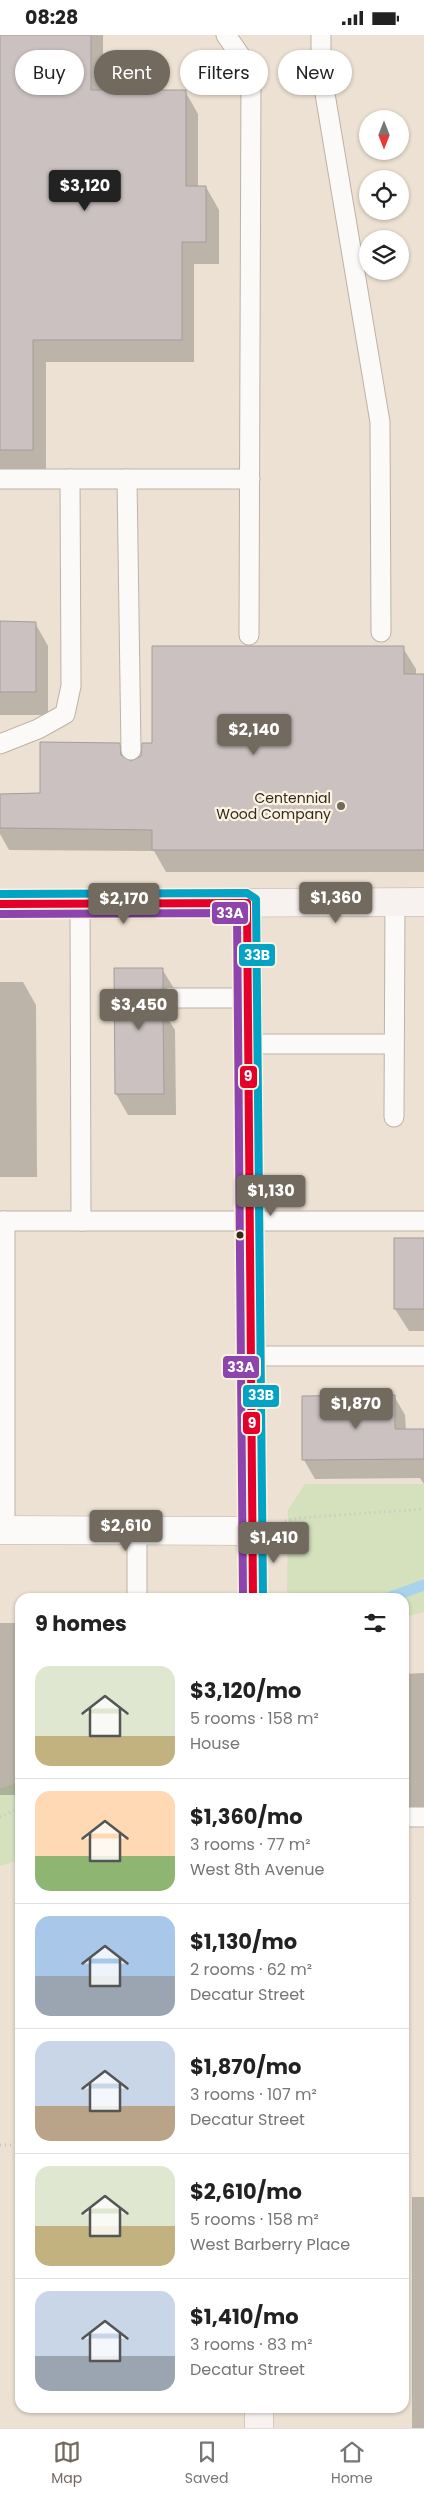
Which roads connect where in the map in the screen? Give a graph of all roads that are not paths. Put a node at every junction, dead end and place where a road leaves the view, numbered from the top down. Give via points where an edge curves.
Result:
1 (226, 35) edge
2 (321, 35) edge
3 (0, 479) edge
4 (70, 479) junction
5 (127, 479) junction
6 (250, 479) junction
7 (381, 632) dead end
8 (249, 635) dead end
9 (0, 744) edge
10 (131, 750) dead end
11 (395, 902) junction
12 (424, 902) edge
13 (80, 903) junction
14 (247, 903) junction
15 (0, 904) edge
16 (168, 998) dead end
17 (248, 998) junction
18 (248, 1044) junction
19 (394, 1044) junction
20 (394, 1117) dead end
21 (3, 1221) edge
22 (81, 1221) junction
23 (250, 1221) junction
24 (424, 1221) edge
25 (251, 1356) junction
26 (424, 1357) edge
27 (3, 1530) edge
28 (136, 1531) junction
29 (252, 1531) junction
30 (137, 1593) edge
31 (253, 1593) edge
32 (409, 1817) edge
33 (424, 1817) edge
34 (259, 2413) edge
35 (259, 2428) edge

1 - 6 lane via 251,71
2 - 7 lane via 321,70 380,422
3 - 4 lane
4 - 5 lane
4 - 9 lane via 71,686 65,714
5 - 6 lane
5 - 10 lane
6 - 8 lane
11 - 12 street
11 - 14 street
11 - 19 lane
13 - 14 street
13 - 15 street
13 - 22 lane
14 - 17 street
16 - 17 lane
17 - 18 street
18 - 19 lane
18 - 23 street
19 - 20 lane
21 - 22 lane
21 - 27 lane
22 - 23 lane
23 - 24 lane
23 - 25 street
25 - 26 lane
25 - 29 street
27 - 28 street
28 - 29 street
28 - 30 lane
29 - 31 street
32 - 33 lane
34 - 35 street

